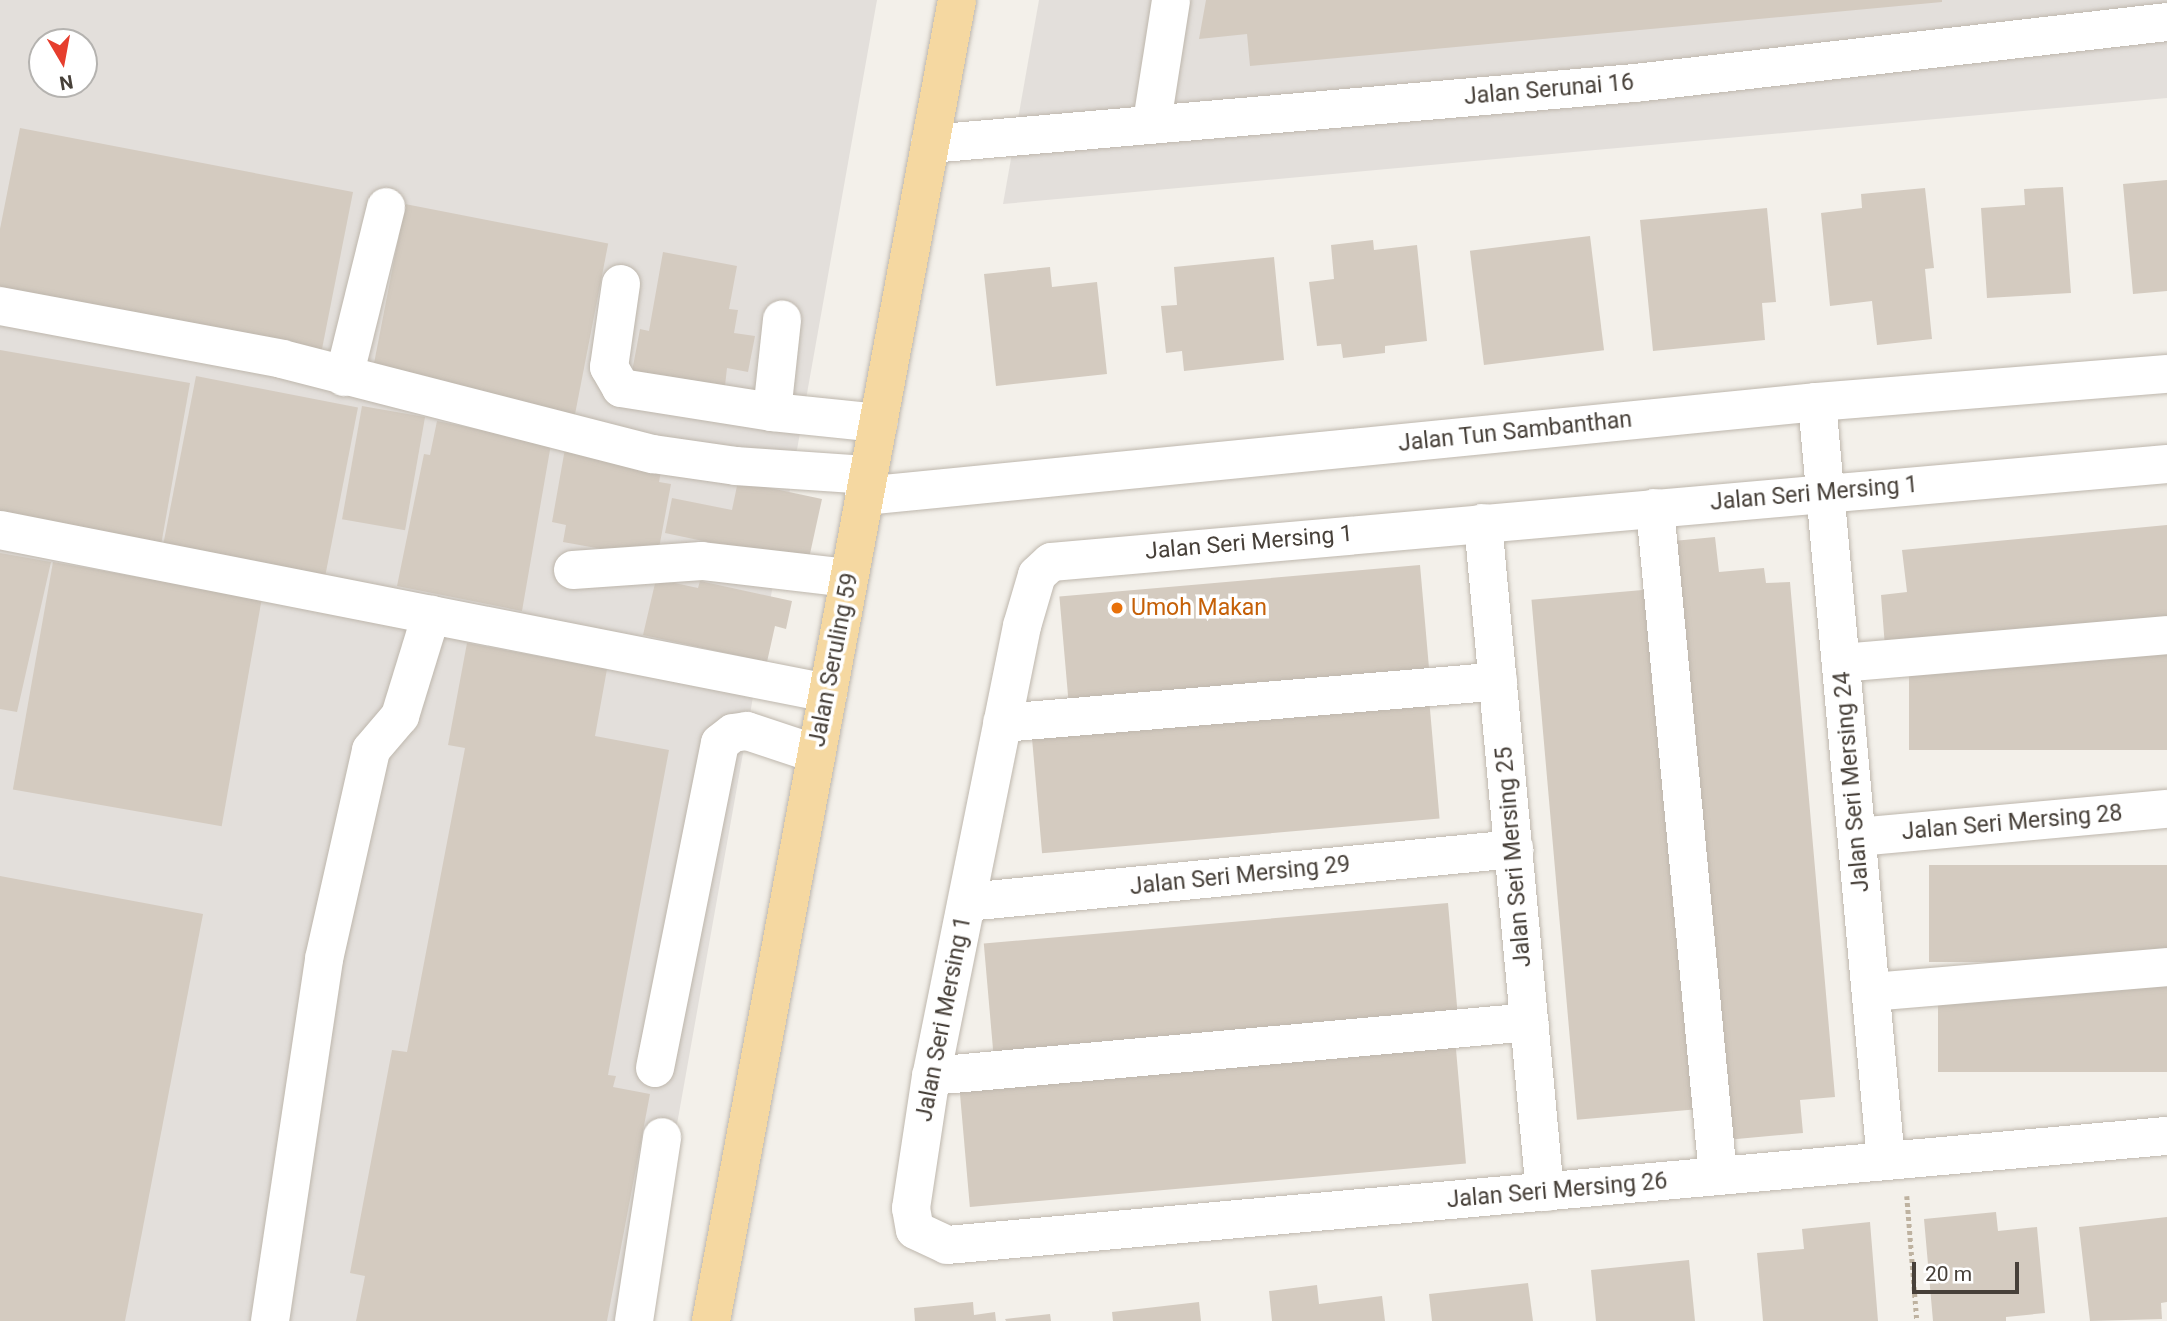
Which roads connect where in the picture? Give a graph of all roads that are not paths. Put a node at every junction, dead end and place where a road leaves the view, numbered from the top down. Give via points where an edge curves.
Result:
1 (957, 0) edge
2 (1171, 0) edge
3 (2167, 22) edge
4 (1152, 122) junction
5 (930, 144) junction
6 (386, 206) dead end
7 (621, 284) dead end
8 (0, 306) edge
9 (782, 320) dead end
10 (2167, 374) edge
11 (344, 377) junction
12 (1817, 402) junction
13 (772, 412) junction
14 (878, 423) junction
15 (2167, 464) edge
16 (1823, 467) junction
17 (866, 486) junction
18 (1655, 508) junction
19 (1483, 523) junction
20 (0, 530) edge
21 (573, 570) dead end
22 (849, 578) junction
23 (431, 615) junction
24 (2167, 635) edge
25 (1841, 663) junction
26 (1498, 681) junction
27 (828, 693) junction
28 (1002, 723) junction
29 (816, 754) junction
30 (2167, 809) edge
31 (1857, 837) junction
32 (1514, 849) junction
33 (967, 902) junction
34 (2167, 967) edge
35 (1871, 992) junction
36 (1530, 1022) junction
37 (656, 1068) dead end
38 (931, 1076) junction
39 (2167, 1136) edge
40 (662, 1137) dead end
41 (1895, 1160) junction
42 (1718, 1176) junction
43 (1545, 1192) junction
44 (947, 1245) joint
45 (270, 1321) edge
46 (634, 1321) edge
47 (711, 1321) edge

1 - 5 main road, Jalan Seruling 59
2 - 4 street
3 - 4 street, Jalan Serunai 16 via 1635,83
4 - 5 street, Jalan Serunai 16
5 - 14 main road, Jalan Seruling 59
6 - 11 street
7 - 13 street via 609,367 614,383 621,388
8 - 11 street, Jalan Tun Sambanthan via 282,359
9 - 13 street
10 - 12 street, Jalan Tun Sambanthan
11 - 17 street, Jalan Tun Sambanthan via 653,454
12 - 16 street, Jalan Seri Mersing 24
12 - 17 street, Jalan Tun Sambanthan
13 - 14 street
14 - 17 main road, Jalan Seruling 59
15 - 16 street, Jalan Seri Mersing 1
16 - 18 street, Jalan Seri Mersing 1
16 - 25 street, Jalan Seri Mersing 24
17 - 22 main road, Jalan Seruling 59
18 - 19 street, Jalan Seri Mersing 1
18 - 42 street
19 - 26 street, Jalan Seri Mersing 25
19 - 28 street, Jalan Seri Mersing 1 via 1051,562 1037,575 1025,614
20 - 23 street
21 - 22 street via 702,561
22 - 27 main road, Jalan Seruling 59
23 - 27 street
23 - 45 street via 400,716 371,750 365,776 324,958
24 - 25 street
25 - 31 street, Jalan Seri Mersing 24
26 - 28 street
26 - 32 street, Jalan Seri Mersing 25
27 - 29 main road, Jalan Seruling 59
28 - 33 street, Jalan Seri Mersing 1
29 - 37 street via 747,732 733,733 720,743
29 - 47 main road, Jalan Seruling 59
30 - 31 street, Jalan Seri Mersing 28
31 - 35 street, Jalan Seri Mersing 24
32 - 33 street, Jalan Seri Mersing 29
32 - 36 street, Jalan Seri Mersing 25
33 - 38 street, Jalan Seri Mersing 1
34 - 35 street
35 - 41 street, Jalan Seri Mersing 24
36 - 38 street
36 - 43 street, Jalan Seri Mersing 25
38 - 44 street, Jalan Seri Mersing 1 via 911,1208 915,1230
39 - 41 street, Jalan Seri Mersing 26
40 - 46 street
41 - 42 street, Jalan Seri Mersing 26
42 - 43 street, Jalan Seri Mersing 26
43 - 44 street, Jalan Seri Mersing 26

